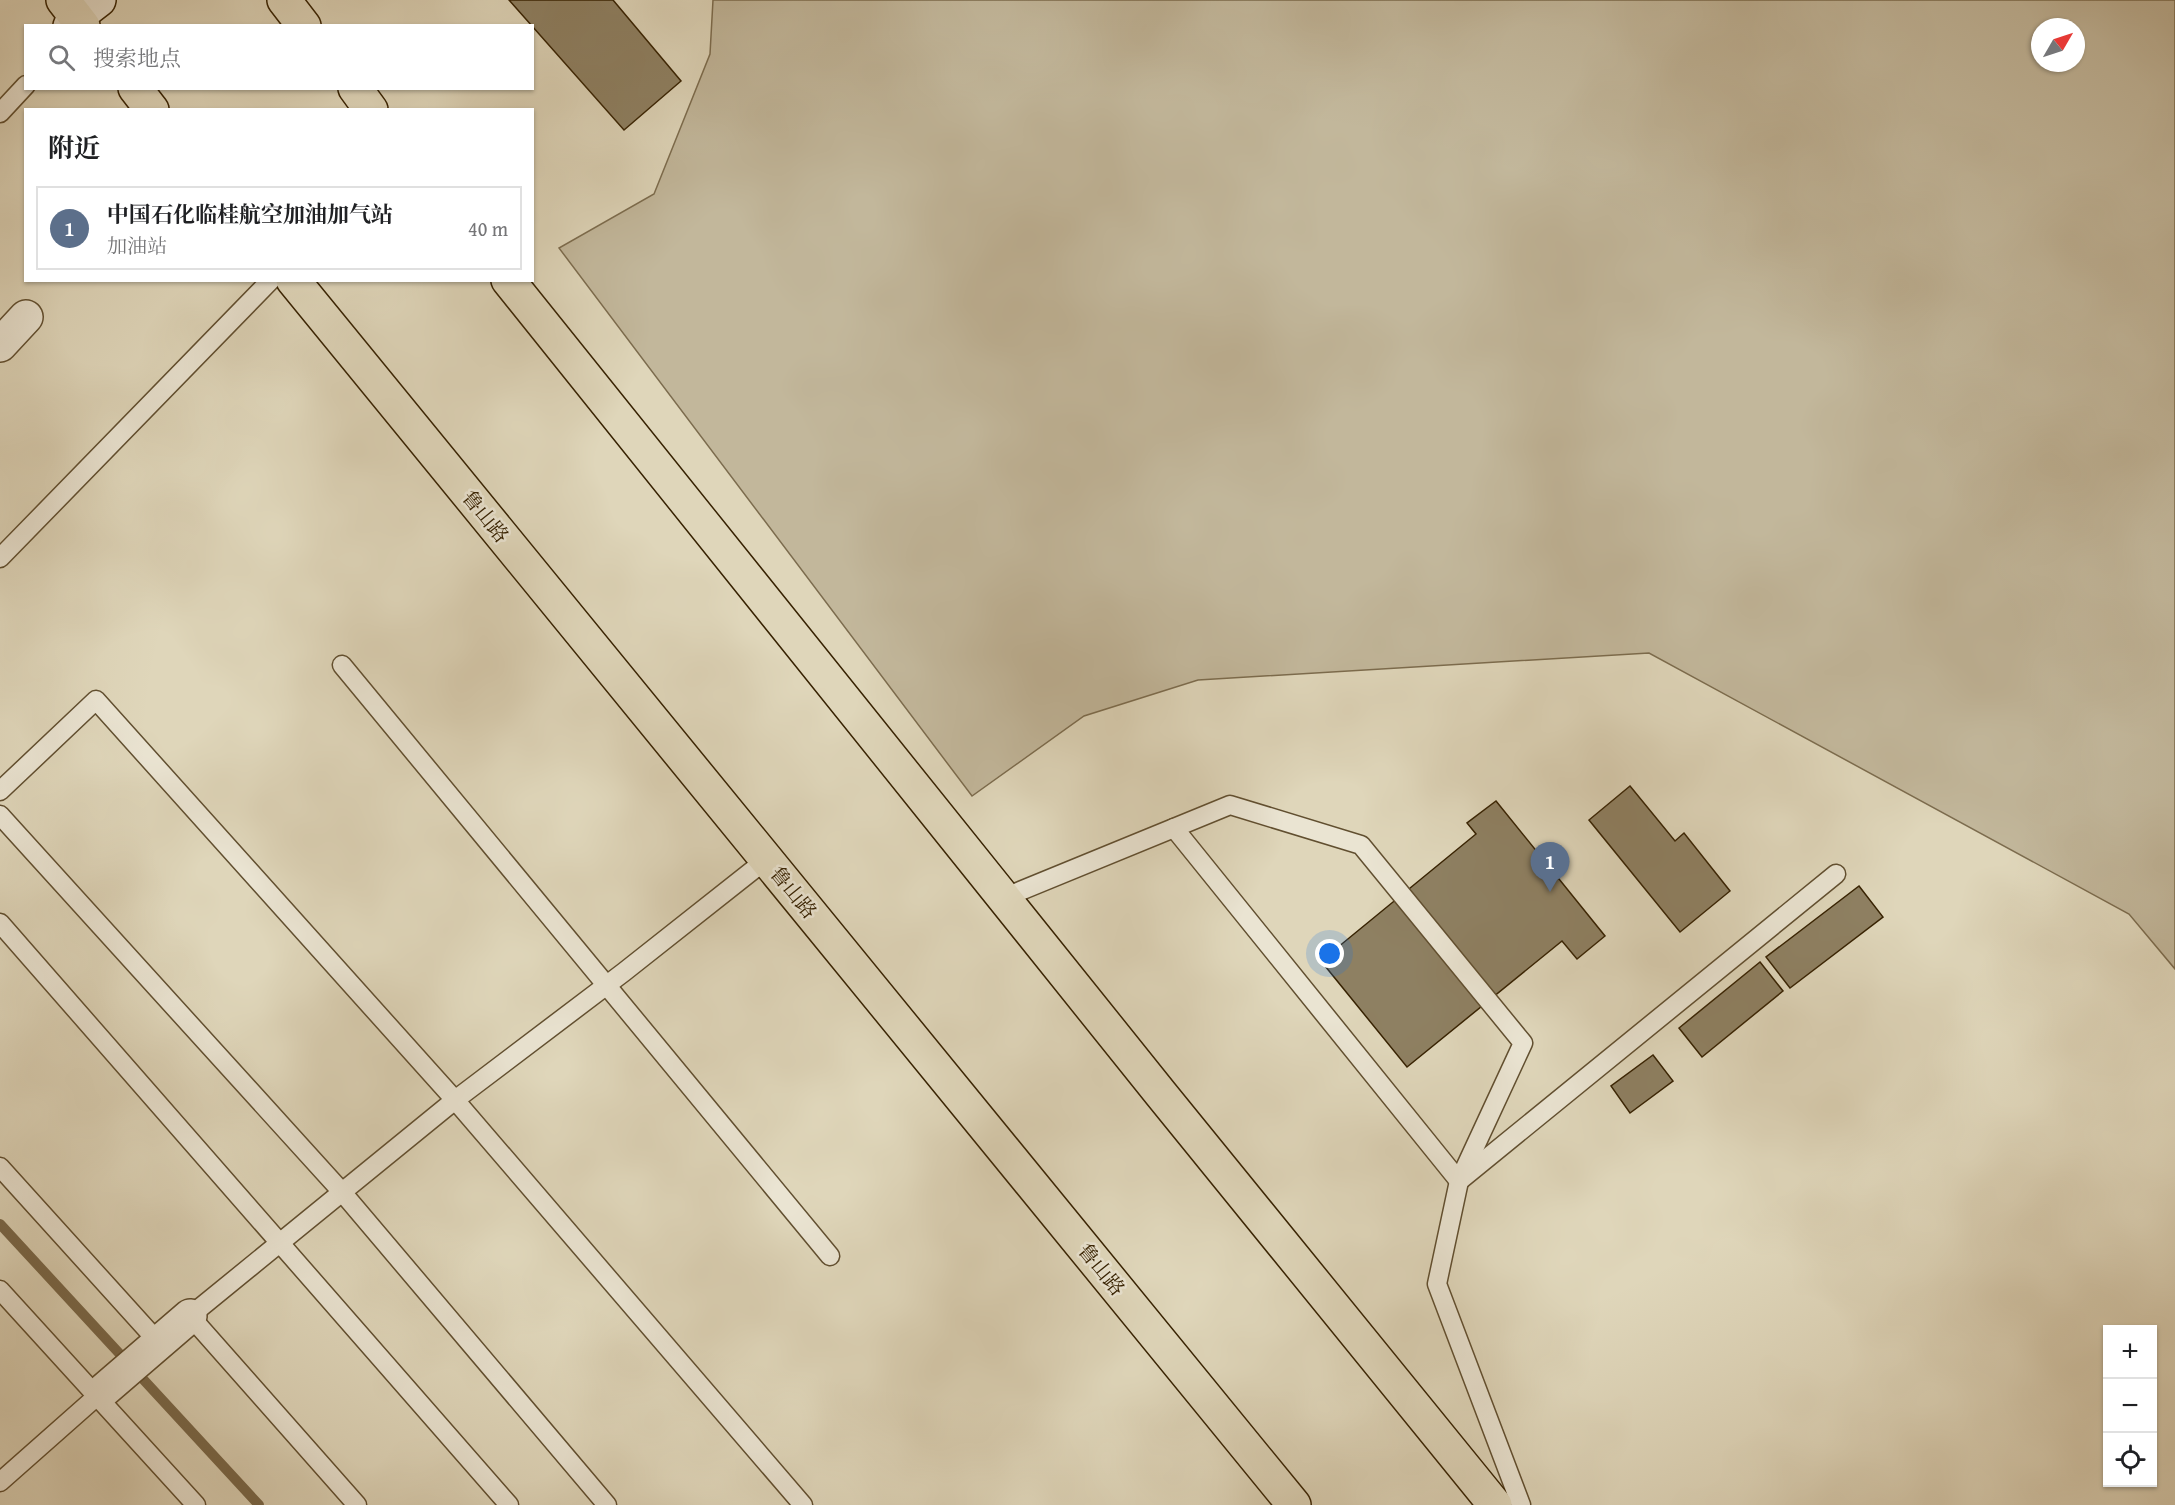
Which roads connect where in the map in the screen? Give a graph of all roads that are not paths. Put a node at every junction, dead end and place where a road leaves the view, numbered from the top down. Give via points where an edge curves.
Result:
1 (284, 0) edge
2 (302, 24) edge
3 (24, 87) edge
4 (137, 90) edge
5 (356, 90) edge
6 (150, 108) edge
7 (369, 108) edge
8 (0, 113) edge
9 (268, 282) edge
10 (295, 282) edge
11 (510, 282) edge
12 (26, 316) dead end
13 (0, 345) edge
14 (0, 558) edge
15 (342, 665) dead end
16 (0, 790) edge
17 (0, 815) edge
18 (1174, 828) junction
19 (767, 859) junction
20 (1836, 874) dead end
21 (1003, 898) junction
22 (0, 923) edge
23 (606, 986) junction
24 (455, 1100) junction
25 (0, 1167) edge
26 (1459, 1181) junction
27 (342, 1192) junction
28 (281, 1242) junction
29 (830, 1256) dead end
30 (0, 1290) edge
31 (190, 1316) junction
32 (160, 1344) junction
33 (101, 1394) junction
34 (0, 1482) edge
35 (196, 1505) edge
36 (357, 1505) edge
37 (509, 1505) edge
38 (607, 1505) edge
39 (803, 1505) edge
40 (1294, 1505) edge
41 (1495, 1505) edge
42 (1521, 1505) edge

1 - 2 highway
3 - 8 lane
4 - 6 highway
5 - 7 highway
9 - 14 lane
10 - 19 highway, 鲁山路
11 - 21 highway
12 - 13 street
15 - 23 lane
16 - 24 lane via 96,700
17 - 27 lane
18 - 21 lane
18 - 26 lane
18 - 26 lane via 1230,805 1361,845 1523,1043
19 - 23 lane
19 - 40 highway, 鲁山路
20 - 26 lane
21 - 41 highway
22 - 28 lane
23 - 24 lane
23 - 29 lane
24 - 27 lane
24 - 39 lane
25 - 32 lane
26 - 42 lane via 1437,1284
27 - 28 lane
27 - 38 lane
28 - 31 lane
28 - 37 lane
30 - 33 lane
31 - 32 street
31 - 36 lane
32 - 33 street
33 - 34 lane
33 - 35 lane

